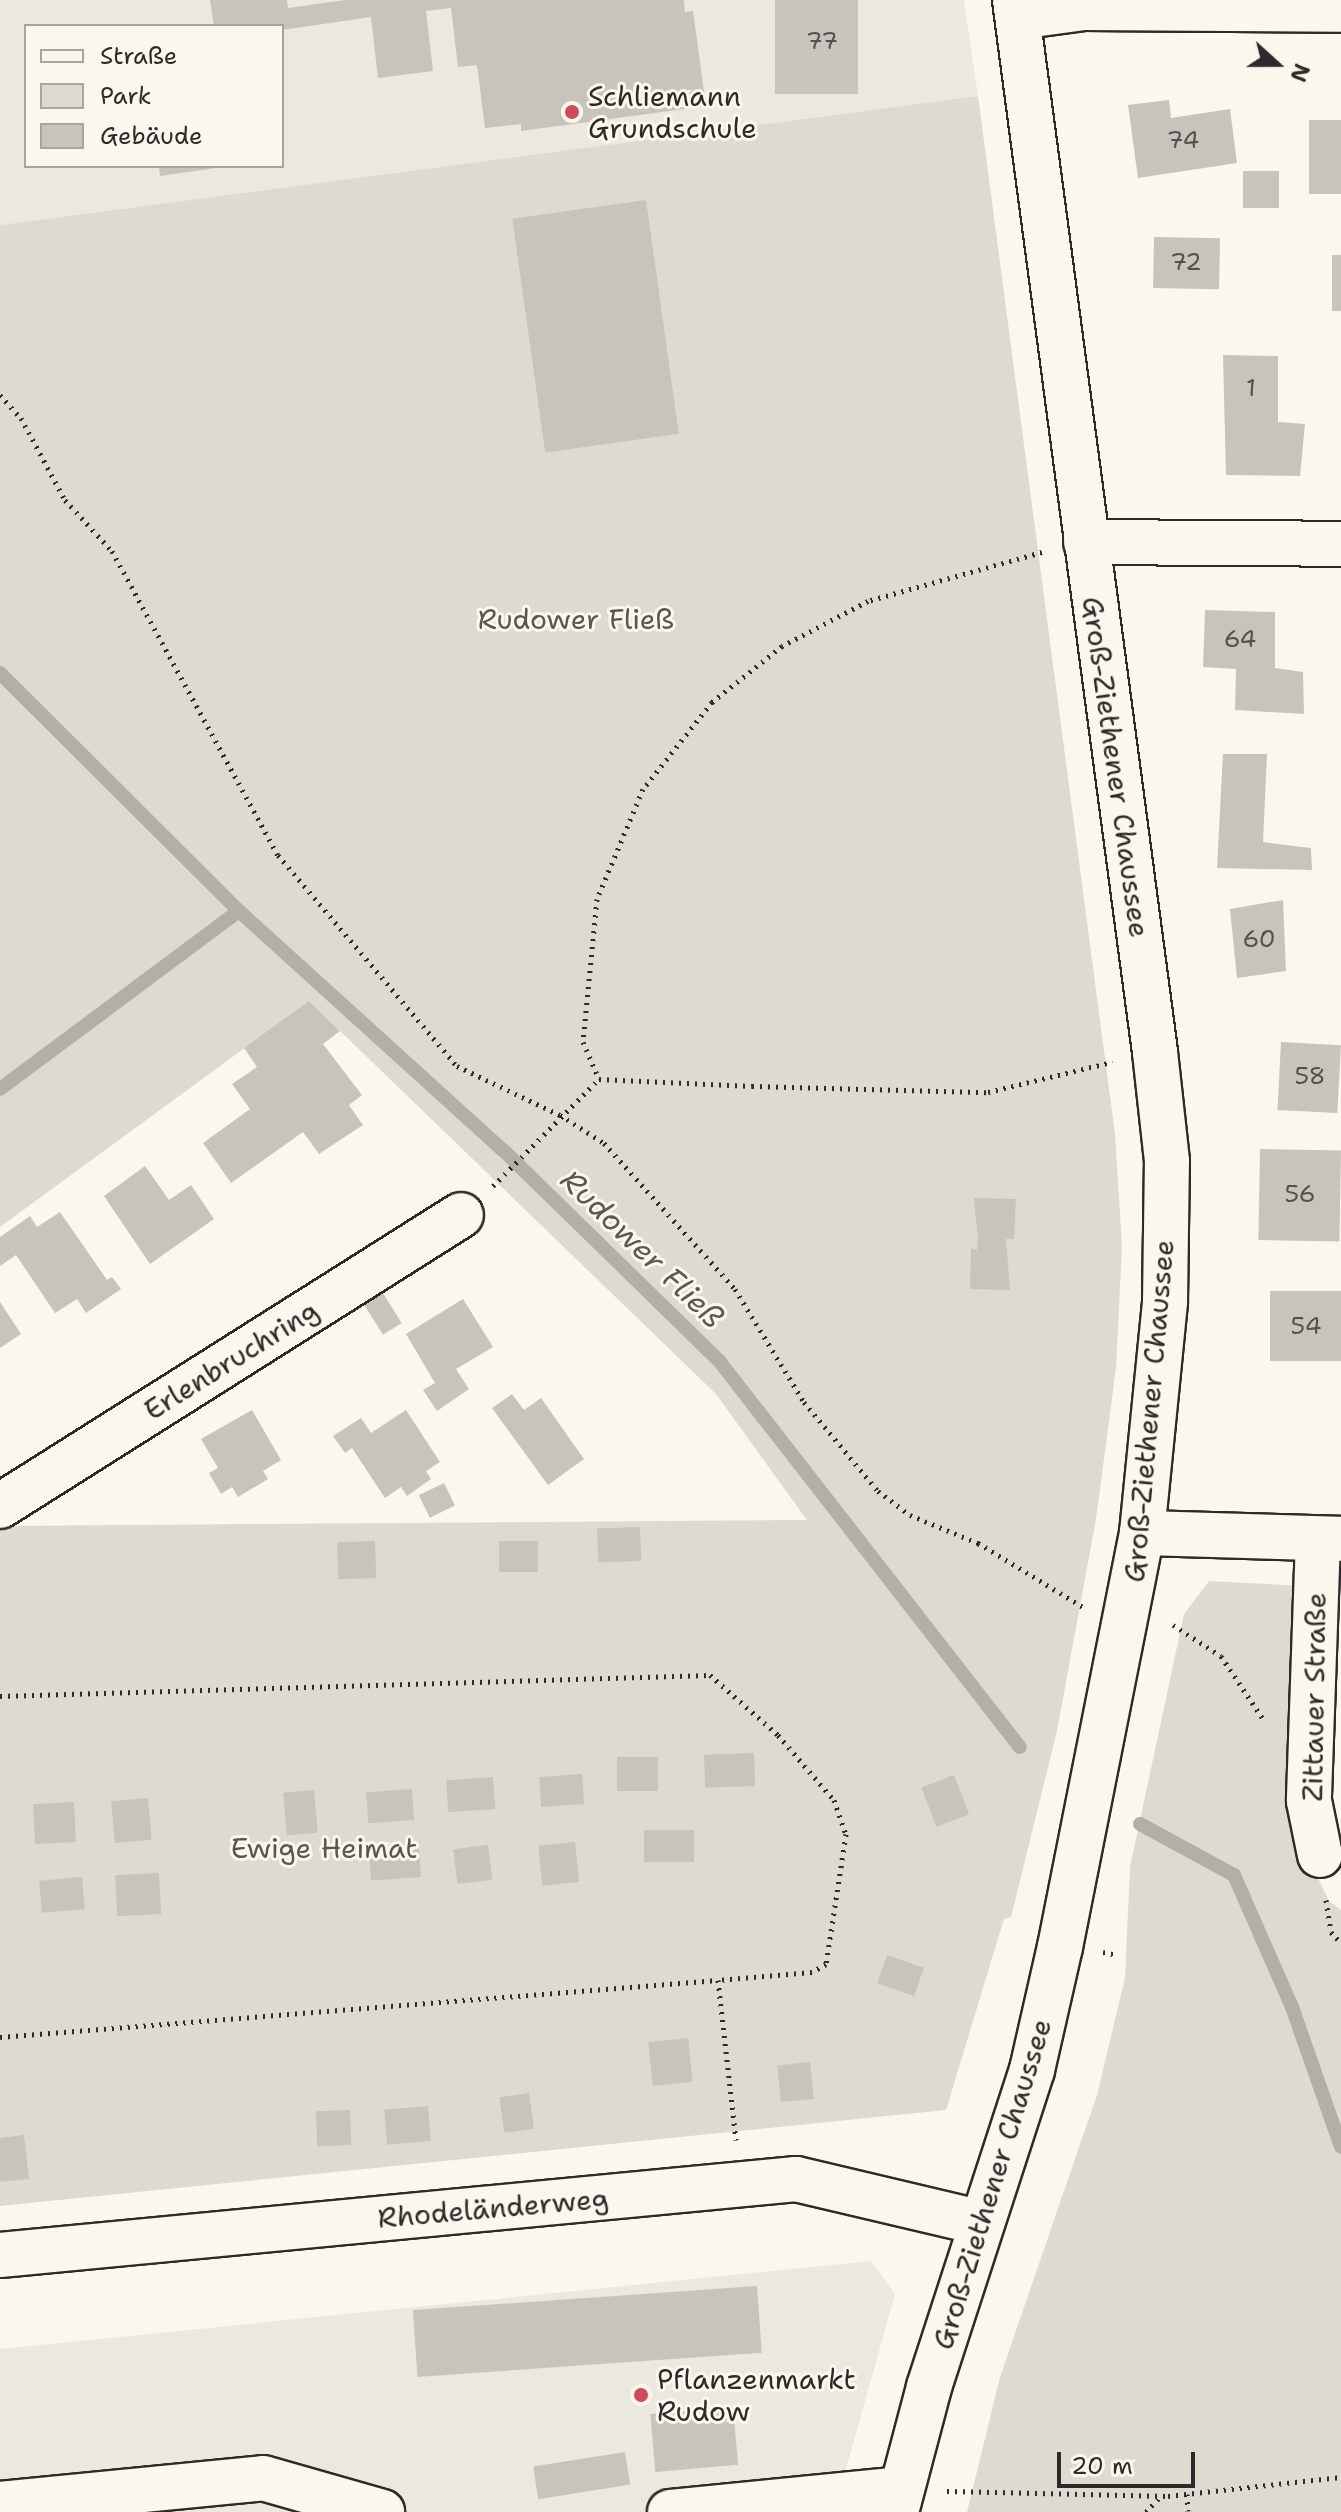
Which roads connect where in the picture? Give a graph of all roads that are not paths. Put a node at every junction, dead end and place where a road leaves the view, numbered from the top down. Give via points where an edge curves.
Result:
1 (1016, 9) edge
2 (1341, 10) edge
3 (1086, 542) junction
4 (1341, 544) edge
5 (461, 1215) dead end
6 (0, 1506) edge
7 (1142, 1533) junction
8 (1329, 1539) edge
9 (1320, 1855) dead end
10 (982, 2223) junction
11 (0, 2255) edge
12 (898, 2500) edge
13 (0, 2504) edge
14 (382, 2512) edge
15 (670, 2512) edge

1 - 2 street
1 - 3 street, Groß-Ziethener Chaussee
3 - 4 street
3 - 7 street, Groß-Ziethener Chaussee via 1167,1161 1165,1301
5 - 6 street, Erlenbruchring
7 - 8 street, Zittauer Straße
7 - 10 street, Groß-Ziethener Chaussee via 1032,2070
8 - 9 street, Zittauer Straße via 1309,1801
10 - 11 street, Rhodeländerweg via 796,2179
10 - 12 street, Groß-Ziethener Chaussee
12 - 15 street
13 - 14 street via 263,2478

